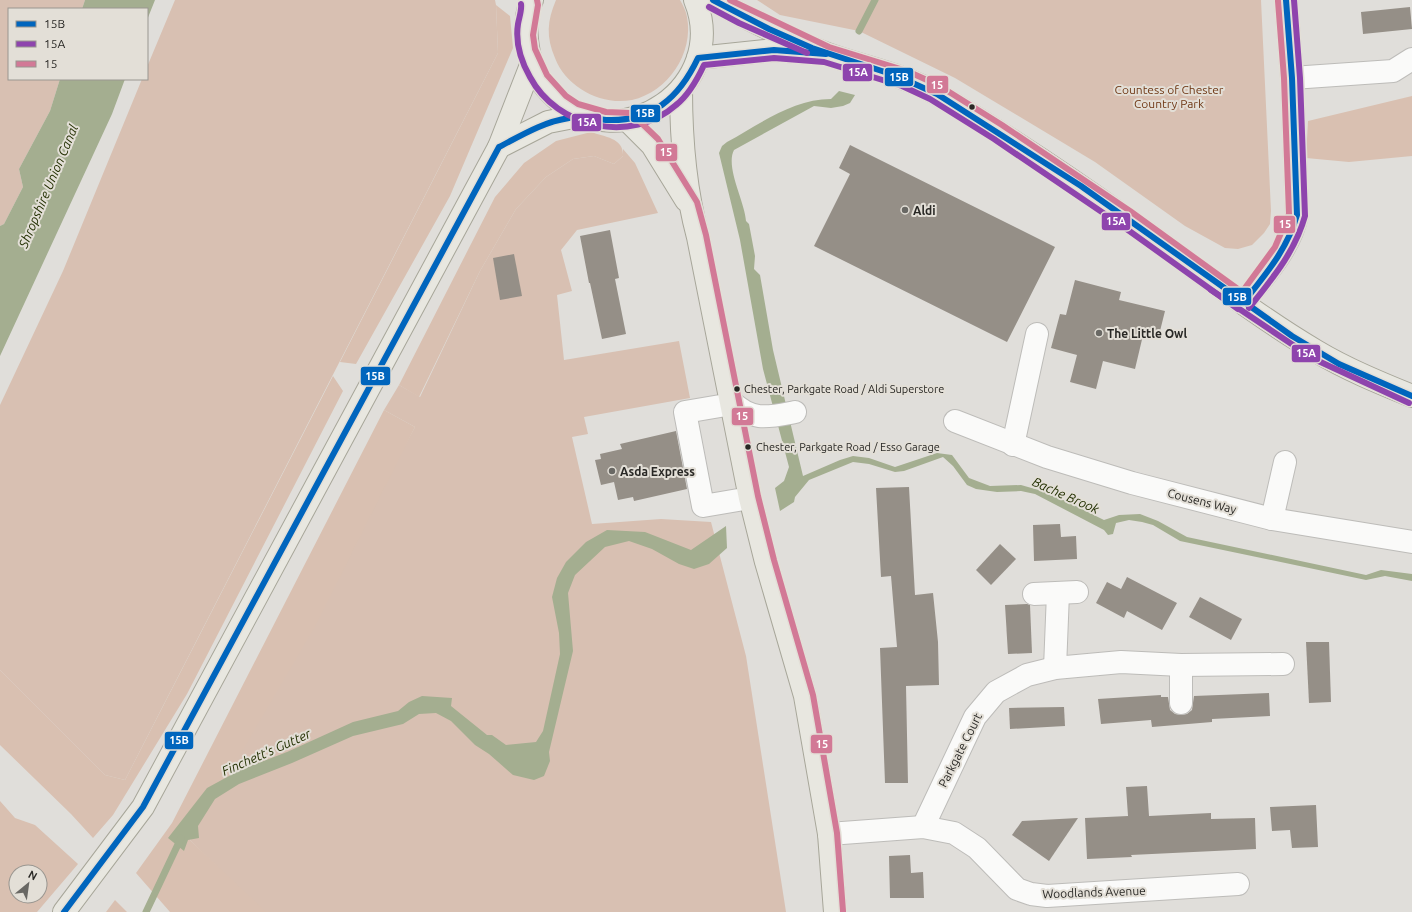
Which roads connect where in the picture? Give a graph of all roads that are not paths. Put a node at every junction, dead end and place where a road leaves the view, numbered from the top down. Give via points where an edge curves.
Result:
1 (696, 0) edge
2 (713, 0) edge
3 (1286, 0) edge
4 (530, 1) edge
5 (826, 54) junction
6 (698, 58) junction
7 (1412, 59) edge
8 (532, 65) junction
9 (1292, 78) junction
10 (681, 89) junction
11 (584, 115) junction
12 (627, 120) junction
13 (499, 147) junction
14 (690, 206) junction
15 (1243, 303) junction
16 (1037, 334) dead end
17 (1412, 396) edge
18 (732, 402) junction
19 (795, 412) dead end
20 (955, 421) dead end
21 (1006, 441) junction
22 (1285, 462) dead end
23 (750, 498) junction
24 (1272, 518) junction
25 (1412, 542) edge
26 (1034, 594) dead end
27 (1283, 664) dead end
28 (1180, 665) junction
29 (1055, 668) junction
30 (1181, 703) dead end
31 (924, 827) junction
32 (829, 834) junction
33 (1238, 884) dead end
34 (64, 912) edge
35 (835, 912) edge

1 - 6 main road via 700,10 702,34
2 - 5 main road
3 - 9 street
4 - 8 main road via 525,34
5 - 6 main road via 774,50
5 - 15 main road via 905,79 934,92 1126,218
6 - 10 main road via 692,75
7 - 9 street via 1393,71
8 - 11 main road via 544,86 562,104
8 - 13 main road
9 - 15 street via 1297,214 1294,228 1287,245
10 - 12 main road via 666,104 654,111
10 - 14 main road via 681,132
11 - 12 main road via 605,120
11 - 13 main road via 548,122
12 - 14 main road via 652,145
13 - 34 main road via 143,807
14 - 18 main road
15 - 17 main road via 1318,352
16 - 21 street
18 - 19 street via 741,411 767,418
18 - 23 main road
18 - 23 street via 685,412 703,506
20 - 21 street, Cousens Way
21 - 24 street, Cousens Way via 1132,483
22 - 24 street
23 - 32 main road via 805,696
24 - 25 street, Cousens Way
26 - 29 street via 1068,593
27 - 28 street, Parkgate Court
28 - 29 street, Parkgate Court via 1121,662
28 - 30 street
29 - 31 street, Parkgate Court via 1026,675 996,692 975,716
31 - 32 street, Woodlands Avenue
31 - 33 street, Woodlands Avenue via 954,833 977,848 1017,889 1031,894 1047,896
32 - 35 main road

